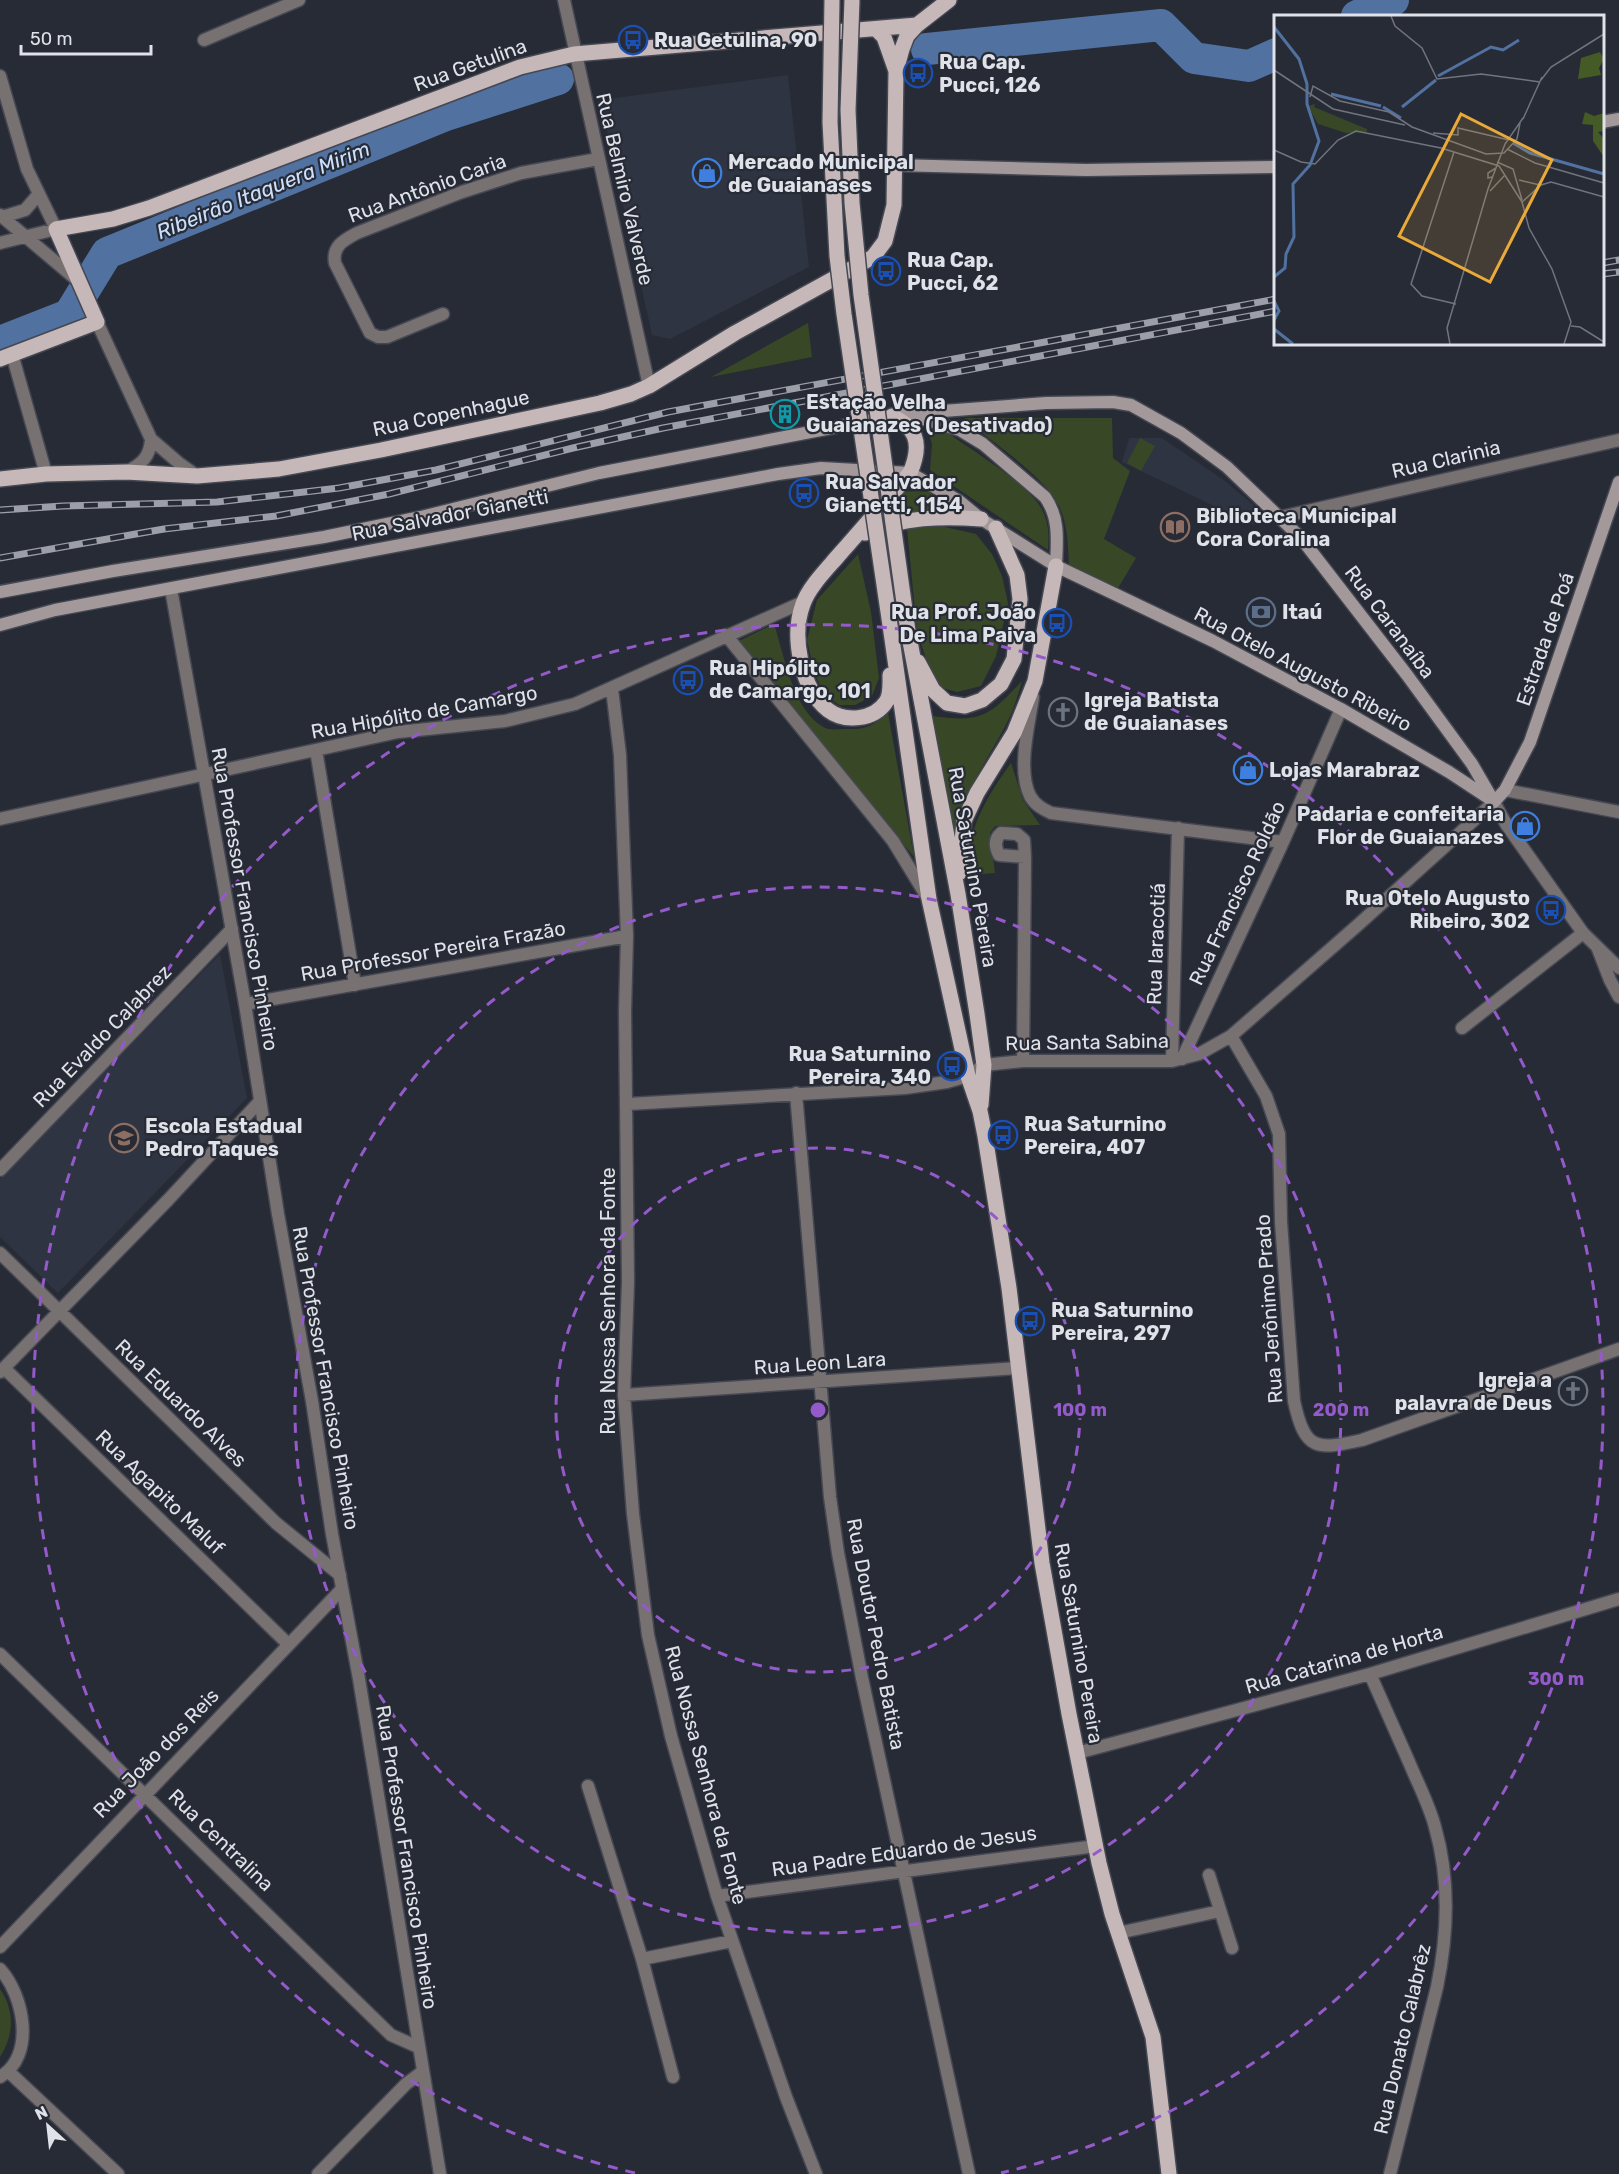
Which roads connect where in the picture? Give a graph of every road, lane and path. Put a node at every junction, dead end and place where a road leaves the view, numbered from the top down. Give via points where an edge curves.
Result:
1 (300, 0) edge
2 (564, 0) edge
3 (832, 0) edge
4 (852, 0) edge
5 (949, 0) edge
6 (917, 25) junction
7 (876, 29) junction
8 (204, 40) dead end
9 (574, 54) junction
10 (896, 71) junction
11 (0, 76) edge
12 (1619, 119) edge
13 (1604, 122) edge
14 (597, 159) junction
15 (895, 165) junction
16 (1274, 167) edge
17 (38, 195) junction
18 (1, 216) edge
19 (56, 230) junction
20 (23, 236) junction
21 (0, 243) edge
22 (79, 284) junction
23 (443, 314) dead end
24 (94, 316) junction
25 (6, 357) edge
26 (649, 386) junction
27 (898, 415) junction
28 (151, 439) junction
29 (1619, 440) edge
30 (126, 472) junction
31 (910, 473) junction
32 (46, 474) junction
33 (197, 476) junction
34 (0, 479) edge
35 (1619, 482) edge
36 (1281, 517) junction
37 (981, 519) junction
38 (996, 528) junction
39 (854, 538) junction
40 (1056, 566) junction
41 (171, 589) junction
42 (0, 592) edge
43 (803, 602) junction
44 (0, 625) edge
45 (726, 635) junction
46 (891, 636) junction
47 (910, 647) junction
48 (1035, 681) junction
49 (612, 689) junction
50 (1341, 709) junction
51 (316, 750) junction
52 (204, 775) junction
53 (1505, 790) junction
54 (1494, 802) junction
55 (1619, 812) edge
56 (0, 819) edge
57 (1178, 828) junction
58 (1283, 842) junction
59 (1025, 857) dead end
60 (958, 894) junction
61 (929, 899) junction
62 (232, 929) junction
63 (1583, 933) junction
64 (627, 936) junction
65 (1598, 949) junction
66 (1619, 968) edge
67 (355, 985) junction
68 (1619, 997) edge
69 (245, 1004) junction
70 (1462, 1028) dead end
71 (1231, 1036) junction
72 (1177, 1060) junction
73 (1023, 1061) junction
74 (984, 1065) junction
75 (968, 1076) junction
76 (796, 1093) junction
77 (260, 1101) junction
78 (628, 1104) junction
79 (980, 1111) junction
80 (0, 1170) edge
81 (0, 1253) edge
82 (60, 1310) junction
83 (1619, 1349) edge
84 (1018, 1368) junction
85 (2, 1370) edge
86 (821, 1383) junction
87 (624, 1395) junction
88 (340, 1575) junction
89 (342, 1589) junction
90 (1619, 1599) edge
91 (288, 1644) junction
92 (0, 1654) edge
93 (1370, 1674) junction
94 (1077, 1753) junction
95 (588, 1786) dead end
96 (145, 1793) junction
97 (1096, 1846) junction
98 (905, 1870) junction
99 (1209, 1875) dead end
100 (717, 1896) junction
101 (1220, 1911) junction
102 (1118, 1933) junction
103 (732, 1941) junction
104 (0, 1947) edge
105 (1232, 1948) dead end
106 (642, 1959) junction
107 (0, 1969) edge
108 (418, 2047) junction
109 (422, 2072) junction
110 (4, 2074) edge
111 (673, 2077) dead end
112 (118, 2174) edge
113 (318, 2174) edge
114 (440, 2174) edge
115 (816, 2174) edge
116 (969, 2174) edge
117 (1169, 2174) edge
118 (1390, 2174) edge

1 - 8 street
2 - 9 street, Rua Belmiro Valverde
3 - 46 main road, bridge via 830,122 837,256
4 - 47 main road, Rua Saturnino Pereira, bridge via 848,110 852,203
5 - 6 main road
6 - 7 main road, Rua Getulina
6 - 10 main road via 907,36
7 - 9 main road, Rua Getulina
7 - 10 main road via 884,38
9 - 14 street, Rua Belmiro Valverde
9 - 19 main road, Rua Getulina via 520,67 149,208
10 - 15 main road
11 - 17 street
12 - 13 main road
14 - 23 street, Rua Antônio Caria via 521,173 462,192 357,233 336,248 335,263 370,333 387,337
14 - 26 street, Rua Belmiro Valverde
15 - 16 main road via 1086,170
15 - 26 main road, Rua Copenhague via 891,223 885,241 873,257 735,333
17 - 18 street via 25,210
17 - 19 street
18 - 20 street
19 - 20 street
19 - 22 main road
20 - 21 street
20 - 22 street
22 - 24 main road
24 - 25 main road
24 - 28 street
25 - 32 street
26 - 33 main road, Rua Copenhague via 600,403 381,450 279,469
27 - 31 main road via 916,442 916,458
27 - 36 main road, Rua Caranaíba via 1092,401 1131,405 1181,433 1227,467
27 - 40 main road via 960,430 983,444 1045,496 1056,519
27 - 42 main road, Rua Salvador Gianetti via 599,473 324,537
28 - 30 street via 142,464
28 - 33 street
29 - 36 street, Rua Clarinia
30 - 32 main road, Rua Copenhague
30 - 33 main road, Rua Copenhague
31 - 37 main road, Rua Otelo Augusto Ribeiro via 959,501
31 - 39 main road
31 - 41 main road, Rua Salvador Gianetti via 821,468 778,474
32 - 34 main road, Rua Copenhague
35 - 53 main road, Estrada de Poá via 1530,742
36 - 54 main road, Rua Caranaíba via 1302,538 1407,675 1472,764
37 - 38 main road, Rua Otelo Augusto Ribeiro
37 - 39 main road via 930,517 874,529
38 - 40 main road, Rua Otelo Augusto Ribeiro
38 - 47 main road via 1017,575 1020,599 1014,658 1001,684 982,700 965,706 947,704 933,690
39 - 43 main road
40 - 48 main road
40 - 50 main road, Rua Otelo Augusto Ribeiro via 1213,641
41 - 44 main road, Rua Salvador Gianetti via 56,610
41 - 52 street, Rua Professor Francisco Pinheiro
43 - 45 street, Rua Hipólito de Camargo
43 - 46 main road via 797,625 807,680 828,710 842,718 867,716 886,703
45 - 49 street, Rua Hipólito de Camargo
45 - 61 street, Rua Saturnino Pereira via 893,841
46 - 61 main road, Rua Saturnino Pereira
47 - 60 main road, Rua Saturnino Pereira
48 - 57 street via 1024,778 1037,805 1051,813
48 - 60 main road via 1014,734 964,821
49 - 51 street, Rua Hipólito de Camargo via 575,704 505,720 398,732
49 - 64 street, Rua Nossa Senhora da Fonte via 620,755
50 - 54 main road, Rua Otelo Augusto Ribeiro
50 - 58 street, Rua Francisco Roldão
51 - 52 street, Rua Hipólito de Camargo
51 - 67 street
52 - 56 street, Rua Hipólito de Camargo
52 - 62 street, Rua Professor Francisco Pinheiro
53 - 54 main road, Estrada de Poá
53 - 55 street
54 - 63 street, Rua Otelo Augusto Ribeiro
54 - 71 street, Rua Santa Sabina
57 - 58 street
57 - 72 street, Rua Iaracotiá
58 - 72 street, Rua Francisco Roldão
59 - 73 street
60 - 74 main road, Rua Saturnino Pereira
61 - 75 main road, Rua Saturnino Pereira
62 - 69 street, Rua Professor Francisco Pinheiro
62 - 80 street, Rua Evaldo Calabrez
63 - 65 street, Rua Otelo Augusto Ribeiro
63 - 70 street
64 - 67 street, Rua Professor Pereira Frazão
64 - 78 street, Rua Nossa Senhora da Fonte
65 - 66 street, Rua Otelo Augusto Ribeiro
65 - 68 street
67 - 69 street, Rua Professor Pereira Frazão
69 - 77 street, Rua Professor Francisco Pinheiro
71 - 72 street, Rua Santa Sabina via 1199,1054
71 - 83 street, Rua Jerônimo Prado via 1266,1096 1279,1134 1294,1401 1299,1424 1308,1439 1316,1445 1333,1447 1362,1440
72 - 73 street, Rua Santa Sabina
73 - 74 street, Rua Santa Sabina
74 - 75 street, Rua Santa Sabina
74 - 79 main road, Rua Saturnino Pereira
75 - 76 street, Rua Santa Sabina via 905,1088
75 - 79 main road, Rua Saturnino Pereira
76 - 78 street, Rua Santa Sabina
76 - 86 street, Rua Doutor Pedro Batista
77 - 82 street
77 - 88 street, Rua Professor Francisco Pinheiro
78 - 87 street, Rua Nossa Senhora da Fonte
79 - 84 main road, Rua Saturnino Pereira
81 - 82 street, Rua Eduardo Alves
82 - 85 street
82 - 88 street, Rua Eduardo Alves via 267,1515
84 - 86 street, Rua Leon Lara
84 - 94 main road, Rua Saturnino Pereira via 1042,1563
85 - 91 street, Rua Agapito Maluf
86 - 87 street, Rua Leon Lara
86 - 98 street, Rua Doutor Pedro Batista via 838,1553
87 - 100 street, Rua Nossa Senhora da Fonte via 648,1635 671,1736
88 - 89 street, Rua Professor Francisco Pinheiro
89 - 91 street, Rua João dos Reis
89 - 108 street, Rua Professor Francisco Pinheiro
90 - 93 street, Rua Catarina de Horta
91 - 96 street, Rua João dos Reis
92 - 96 street, Rua Centralina
93 - 94 street, Rua Catarina de Horta
93 - 118 street, Rua Donato Calabrêz via 1435,1827 1446,1908 1437,1987
94 - 97 main road, Rua Saturnino Pereira
95 - 106 street
96 - 104 street, Rua João dos Reis
96 - 108 street, Rua Centralina via 391,2035
97 - 98 street, Rua Padre Eduardo de Jesus
97 - 102 main road, Rua Saturnino Pereira
98 - 100 street, Rua Padre Eduardo de Jesus
98 - 116 street, Rua Doutor Pedro Batista
99 - 101 street
100 - 103 street, Rua Nossa Senhora da Fonte
101 - 102 street
101 - 105 street
102 - 117 main road, Rua Saturnino Pereira via 1152,2037
103 - 106 street
103 - 115 street, Rua Nossa Senhora da Fonte
106 - 111 street
107 - 110 street via 16,1994 22,2042 18,2059
108 - 109 street, Rua Professor Francisco Pinheiro
109 - 113 street
109 - 114 street, Rua Professor Francisco Pinheiro
110 - 112 street

